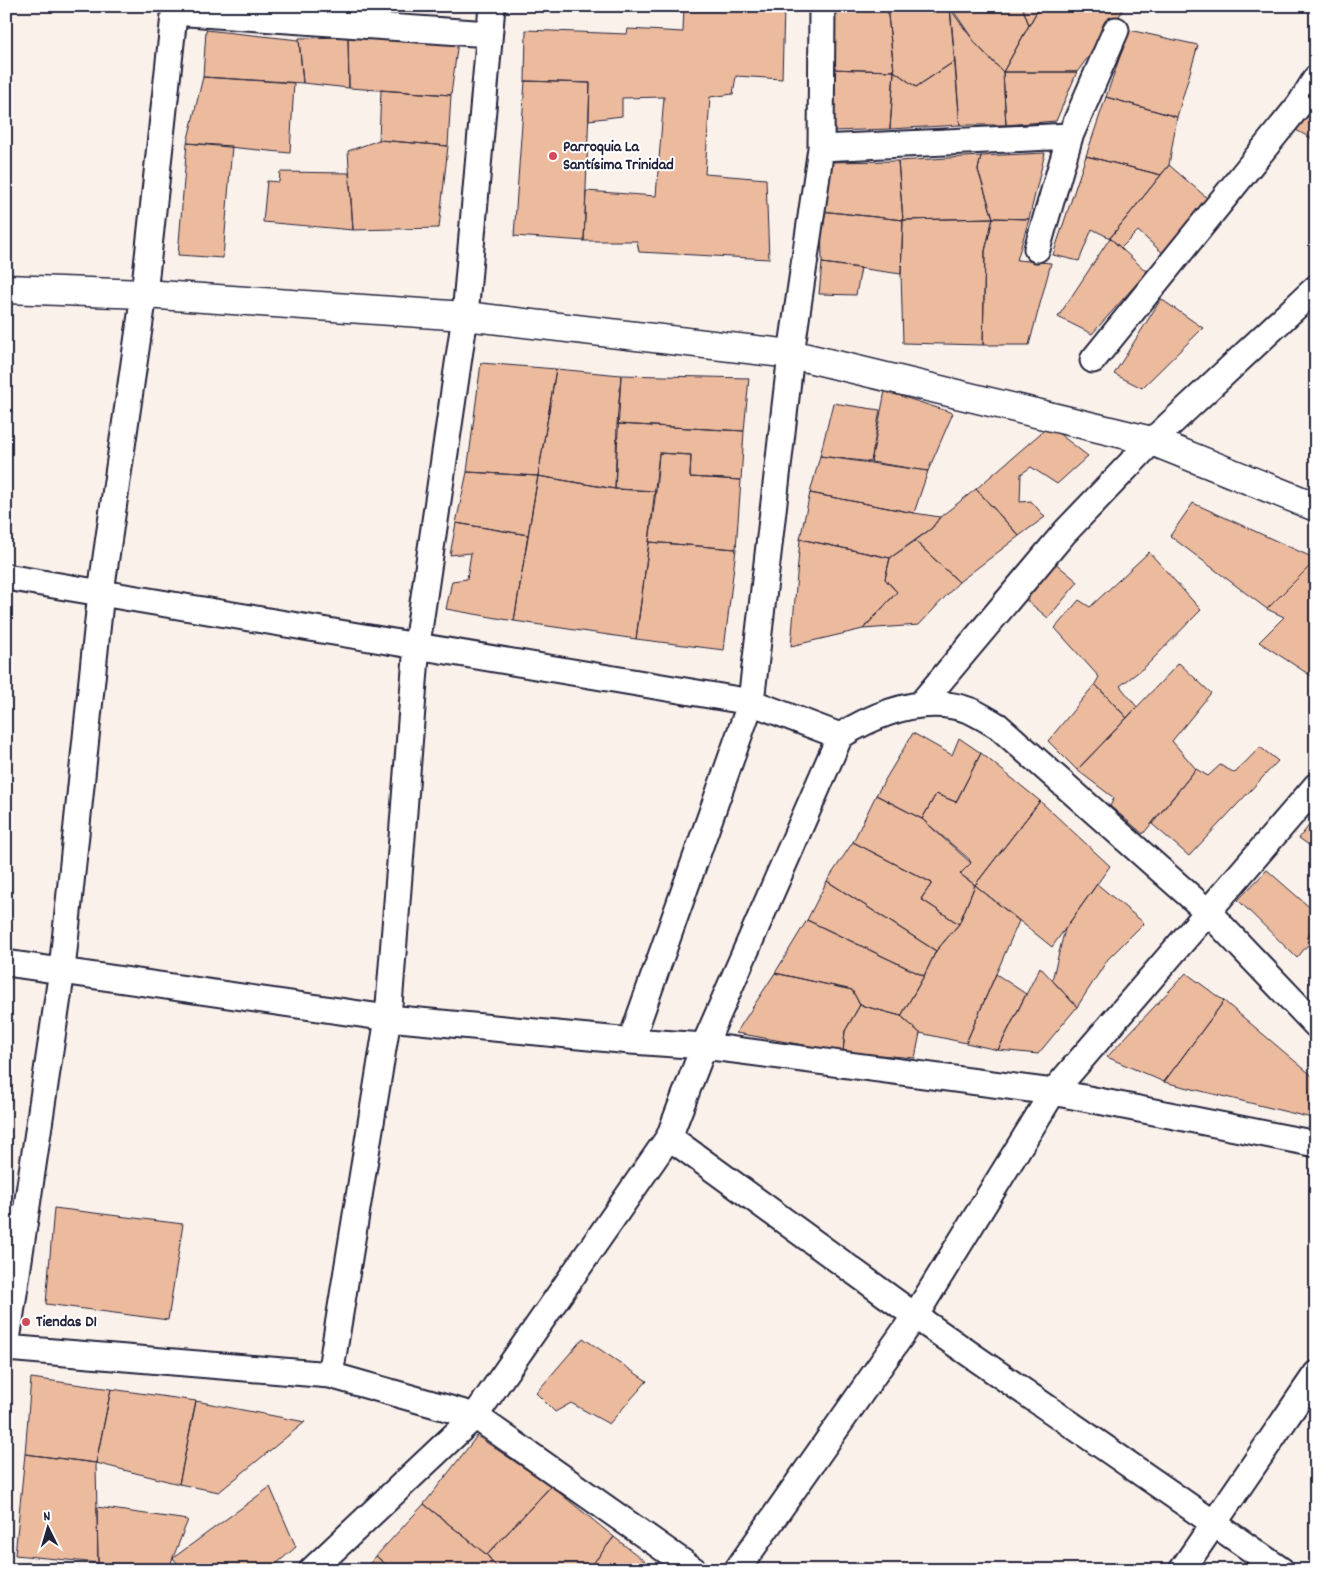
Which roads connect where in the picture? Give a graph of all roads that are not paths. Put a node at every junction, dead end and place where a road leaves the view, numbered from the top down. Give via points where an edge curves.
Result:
1 (492, 6) edge
2 (822, 6) edge
3 (175, 9) edge
4 (1116, 30) dead end
5 (489, 34) junction
6 (1316, 78) edge
7 (1070, 136) junction
8 (822, 148) junction
9 (1037, 249) dead end
10 (1316, 288) edge
11 (6, 289) edge
12 (144, 294) junction
13 (465, 316) junction
14 (791, 354) junction
15 (1093, 360) dead end
16 (1152, 441) junction
17 (1316, 507) edge
18 (6, 576) edge
19 (102, 592) junction
20 (417, 644) junction
21 (751, 702) junction
22 (920, 705) junction
23 (840, 736) junction
24 (1316, 786) edge
25 (1209, 913) junction
26 (6, 963) edge
27 (62, 970) junction
28 (388, 1018) junction
29 (1316, 1025) edge
30 (631, 1041) junction
31 (704, 1046) junction
32 (1053, 1092) junction
33 (669, 1137) junction
34 (1316, 1144) edge
35 (915, 1316) junction
36 (6, 1348) edge
37 (1316, 1374) edge
38 (330, 1375) junction
39 (475, 1416) junction
40 (1212, 1524) junction
41 (312, 1570) edge
42 (694, 1570) edge
43 (737, 1570) edge
44 (1182, 1570) edge
45 (1281, 1570) edge

1 - 5 street
2 - 8 street
3 - 5 street
3 - 12 street
4 - 7 street
5 - 13 street
6 - 15 street via 1300,104
7 - 8 street
7 - 9 street
8 - 14 street
10 - 16 street
11 - 12 street
12 - 13 street
12 - 19 street
13 - 14 street
13 - 20 street
14 - 16 street
14 - 21 street
16 - 17 street
16 - 22 street via 1065,532
18 - 19 street
19 - 20 street
19 - 27 street
20 - 21 street
20 - 28 street
21 - 23 street
21 - 30 street
22 - 23 street via 892,710 866,720
22 - 25 street via 944,704 971,711 998,726
23 - 31 street
24 - 25 street
25 - 29 street
25 - 32 street
26 - 27 street
27 - 28 street
27 - 36 street
28 - 30 street
28 - 38 street
30 - 31 street
31 - 32 street
31 - 33 street
32 - 34 street
32 - 35 street
33 - 35 street
33 - 39 street
35 - 40 street
35 - 43 street
36 - 38 street
37 - 40 street
38 - 39 street
39 - 41 street
39 - 42 street
40 - 44 street
40 - 45 street

